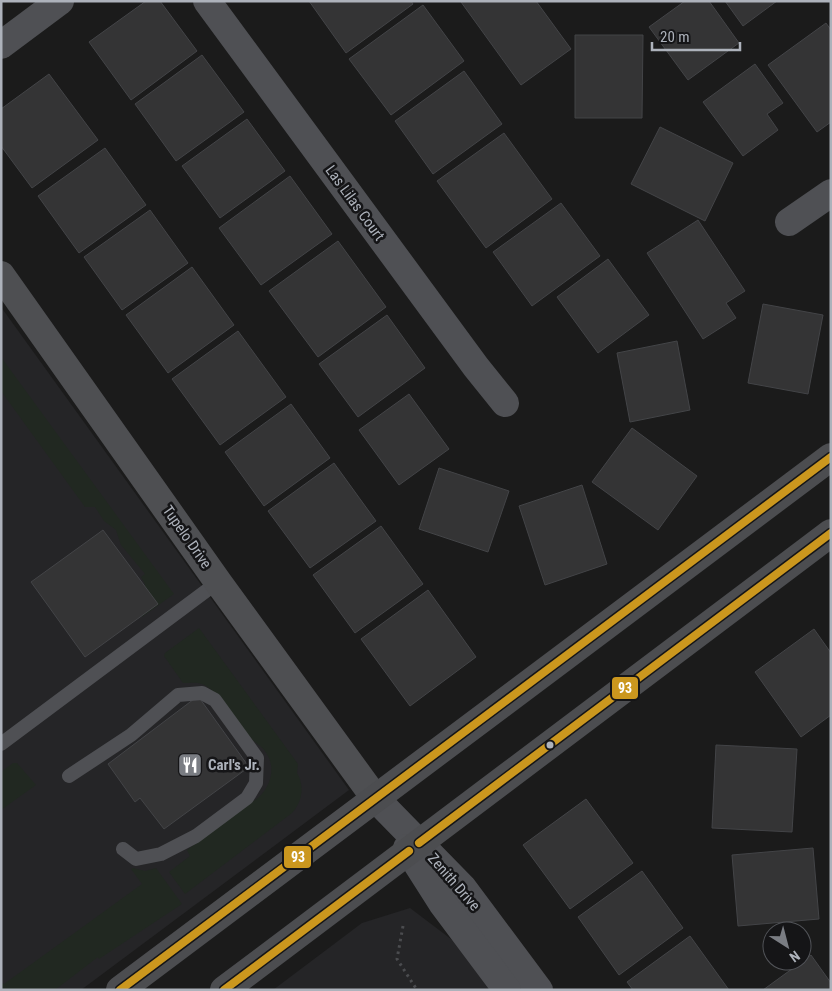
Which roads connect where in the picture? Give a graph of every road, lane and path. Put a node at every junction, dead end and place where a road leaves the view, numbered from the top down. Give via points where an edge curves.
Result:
1 (60, 1) edge
2 (207, 1) edge
3 (1, 45) edge
4 (831, 193) edge
5 (789, 222) dead end
6 (1, 275) edge
7 (505, 403) dead end
8 (831, 457) edge
9 (827, 531) edge
10 (218, 582) junction
11 (1, 744) edge
12 (69, 776) dead end
13 (376, 798) junction
14 (414, 847) junction
15 (123, 849) dead end
16 (402, 926) dead end
17 (120, 990) edge
18 (224, 990) edge
19 (417, 990) edge
20 (507, 990) edge
21 (539, 990) edge

1 - 3 street
2 - 7 street, Las Lilas Court
4 - 5 street
6 - 10 street, Tupelo Drive
8 - 13 main road
9 - 14 main road
10 - 11 lane
10 - 13 street, Tupelo Drive
12 - 15 lane via 131,735 178,696 202,693 215,700 257,758 256,783 247,798 196,836 161,854 136,859
13 - 14 street, Zenith Drive
13 - 17 main road
14 - 18 main road
14 - 20 street, Zenith Drive via 442,903
14 - 21 street, Zenith Drive via 463,888
16 - 19 path via 397,959

